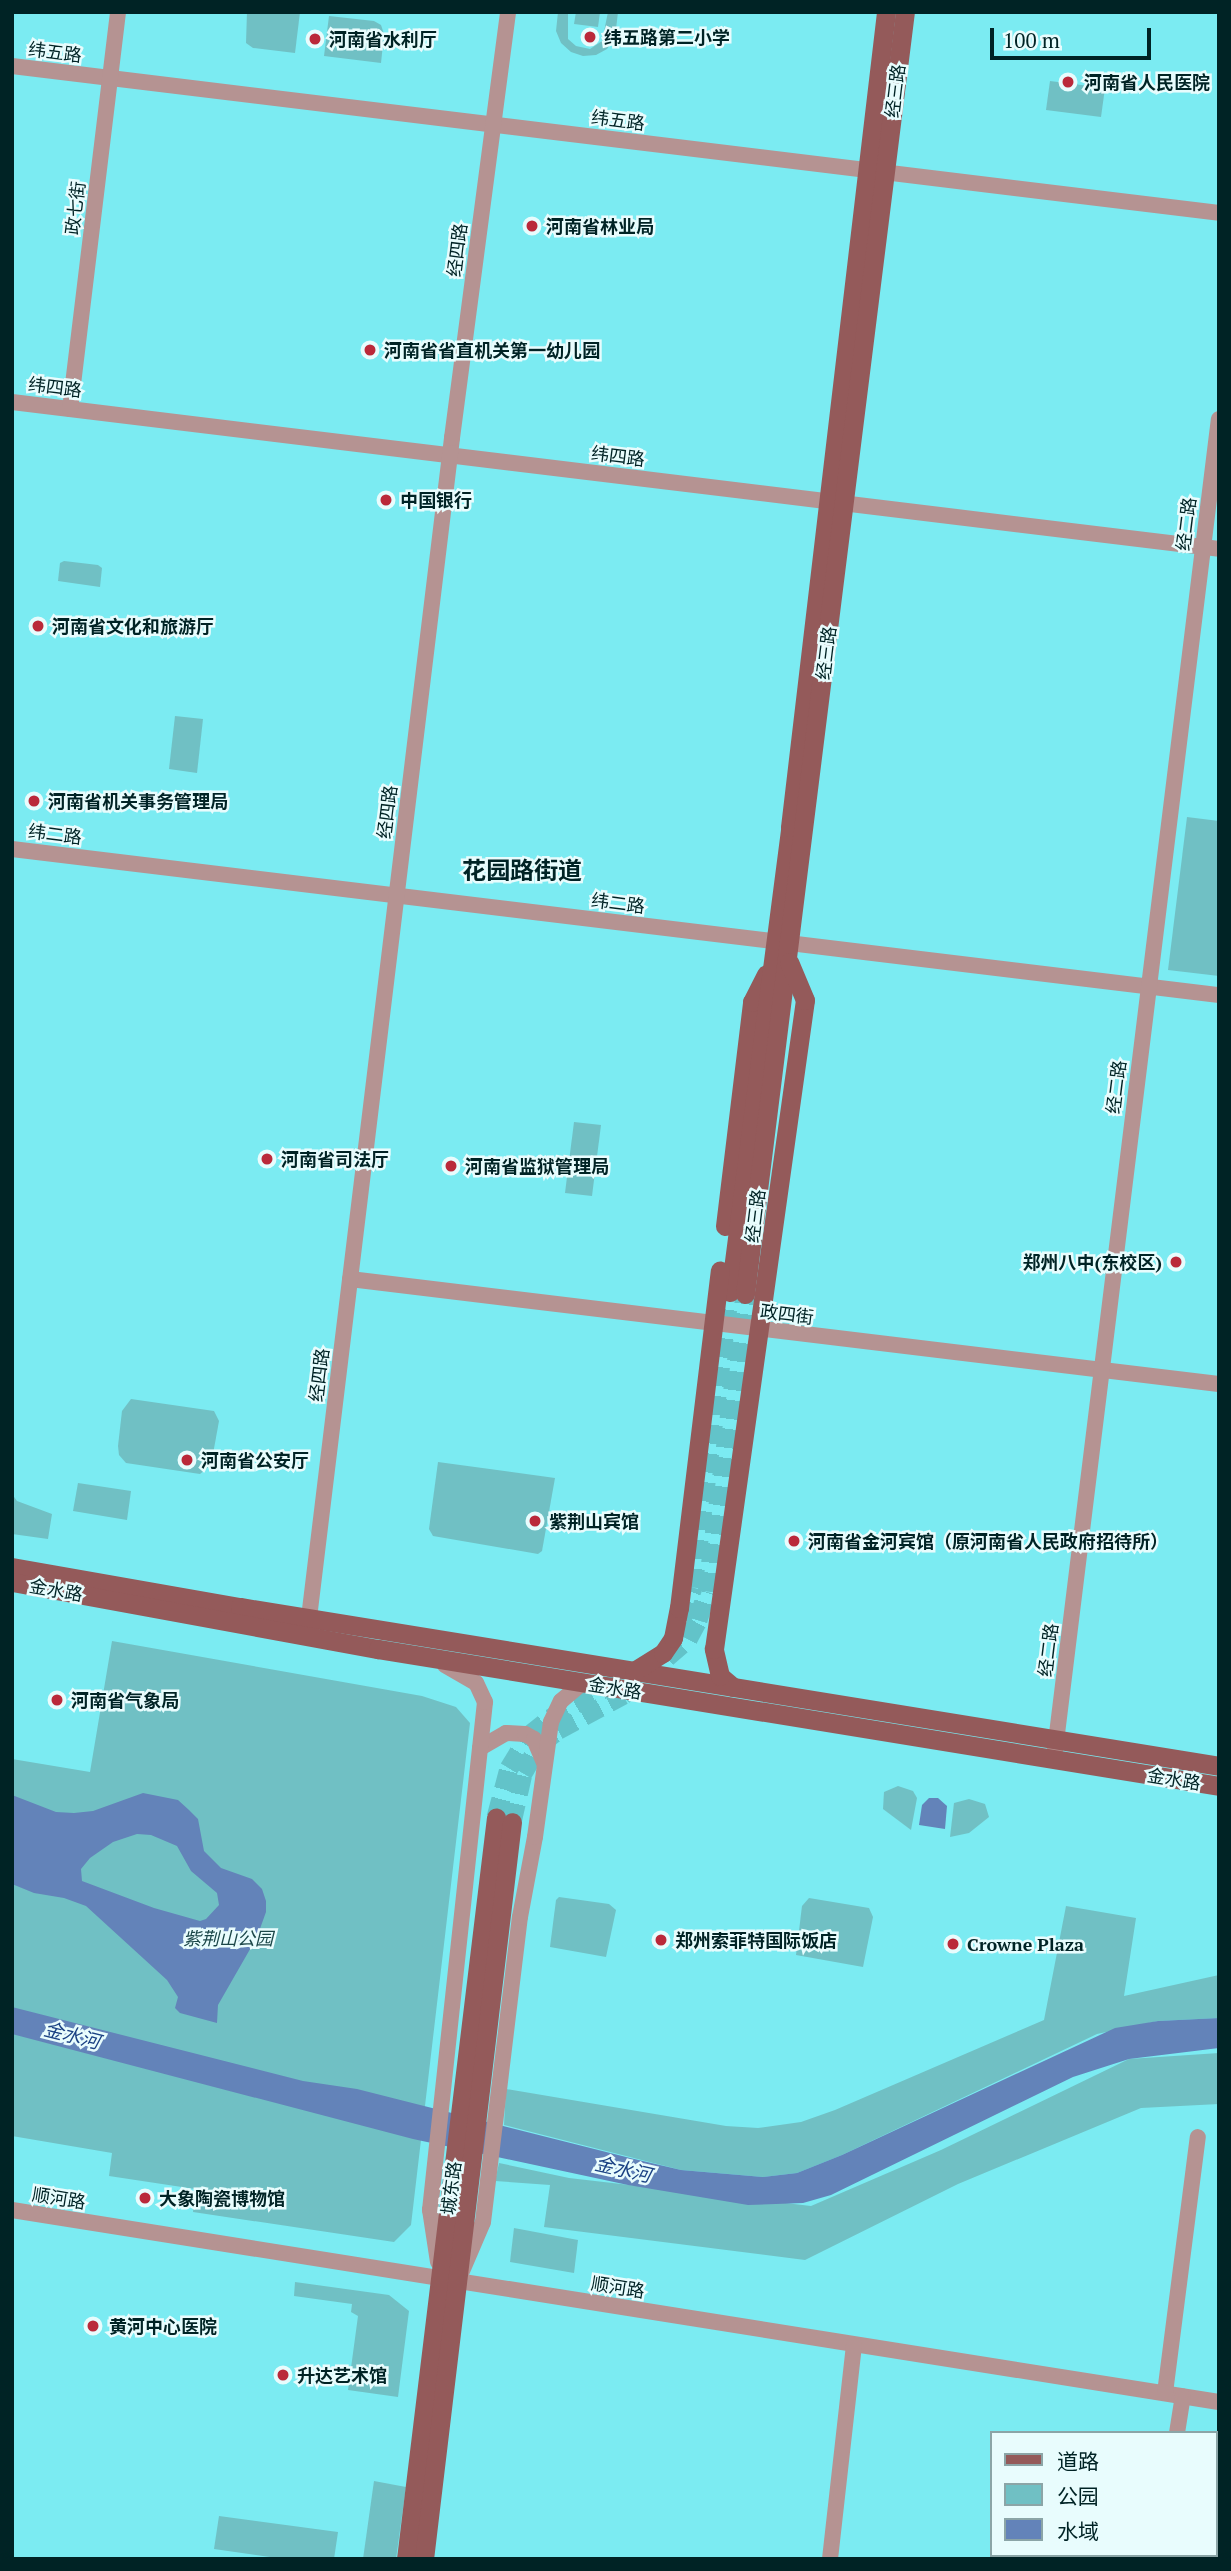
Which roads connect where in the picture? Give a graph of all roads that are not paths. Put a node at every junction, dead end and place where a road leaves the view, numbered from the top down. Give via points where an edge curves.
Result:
1 (118, 12) edge
2 (508, 12) edge
3 (886, 12) edge
4 (905, 12) edge
5 (12, 66) edge
6 (110, 78) junction
7 (493, 124) junction
8 (876, 171) junction
9 (1219, 213) edge
10 (12, 402) edge
11 (70, 409) junction
12 (1219, 419) edge
13 (450, 455) junction
14 (836, 502) junction
15 (1211, 548) edge
16 (12, 849) edge
17 (397, 895) junction
18 (782, 950) junction
19 (1147, 987) junction
20 (1219, 995) edge
21 (350, 1279) junction
22 (738, 1293) tunnel mouth
23 (713, 1324) junction
24 (758, 1330) junction
25 (1101, 1370) junction
26 (1219, 1384) edge
27 (12, 1567) edge
28 (12, 1582) edge
29 (309, 1618) junction
30 (425, 1656) junction
31 (634, 1671) junction
32 (584, 1682) junction
33 (733, 1687) junction
34 (1057, 1740) junction
35 (480, 1748) junction
36 (1054, 1760) junction
37 (545, 1766) junction
38 (1219, 1766) edge
39 (1219, 1786) edge
40 (504, 1820) tunnel mouth
41 (469, 2107) junction
42 (1198, 2137) dead end
43 (463, 2164) junction
44 (12, 2210) edge
45 (452, 2280) junction
46 (854, 2345) junction
47 (1165, 2393) junction
48 (1183, 2396) junction
49 (1219, 2402) edge
50 (1177, 2431) edge
51 (406, 2559) edge
52 (424, 2559) edge
53 (830, 2559) edge

1 - 6 street, 政七街
2 - 7 street, 经四路
3 - 8 main road, 经三路
4 - 8 main road, 经三路
5 - 6 street, 纬五路
6 - 7 street, 纬五路
6 - 11 street, 政七街
7 - 8 street, 纬五路
7 - 13 street, 经四路
8 - 9 street, 纬五路
8 - 14 main road, 经三路
10 - 11 street, 纬四路
11 - 13 street, 纬四路
12 - 15 street, 经二路
13 - 14 street, 纬四路
13 - 17 street, 经四路
14 - 15 street, 纬四路
14 - 18 main road, 经三路
15 - 19 street, 经二路
16 - 17 street, 纬二路
17 - 18 street, 纬二路
17 - 21 street, 经四路
18 - 19 street, 纬二路
18 - 22 main road, 经三路
18 - 23 main road via 752,1002
18 - 24 main road via 805,1000
19 - 20 street, 纬二路
19 - 25 street, 经二路
21 - 23 street, 政四街
21 - 29 street, 经四路
23 - 24 street, 政四街
23 - 31 main road via 673,1638 651,1663
24 - 25 street, 政四街
24 - 33 main road via 714,1649 720,1676
25 - 26 street, 政四街
25 - 34 street, 经二路
27 - 29 main road, 金水路
28 - 30 main road, 金水路
29 - 31 main road, 金水路
30 - 32 main road, 金水路
30 - 35 street via 465,1674 482,1690
31 - 33 main road, 金水路
32 - 36 main road, 金水路
32 - 37 street via 555,1709
33 - 34 main road, 金水路
34 - 36 street, 经二路
34 - 38 main road, 金水路
35 - 37 street via 506,1733 525,1734 539,1746
35 - 41 street
36 - 39 main road, 金水路
37 - 41 street via 520,1917
40 - 41 main road, 城东路
41 - 43 main road, 城东路
41 - 43 street
42 - 47 street
43 - 45 main road, 城东路
43 - 45 street via 483,2222
44 - 45 street, 顺河路
45 - 46 street, 顺河路
45 - 51 main road, 城东路
45 - 52 main road, 城东路
46 - 47 street, 顺河路
46 - 53 street
47 - 48 street, 顺河路
48 - 49 street, 顺河路
48 - 50 street

